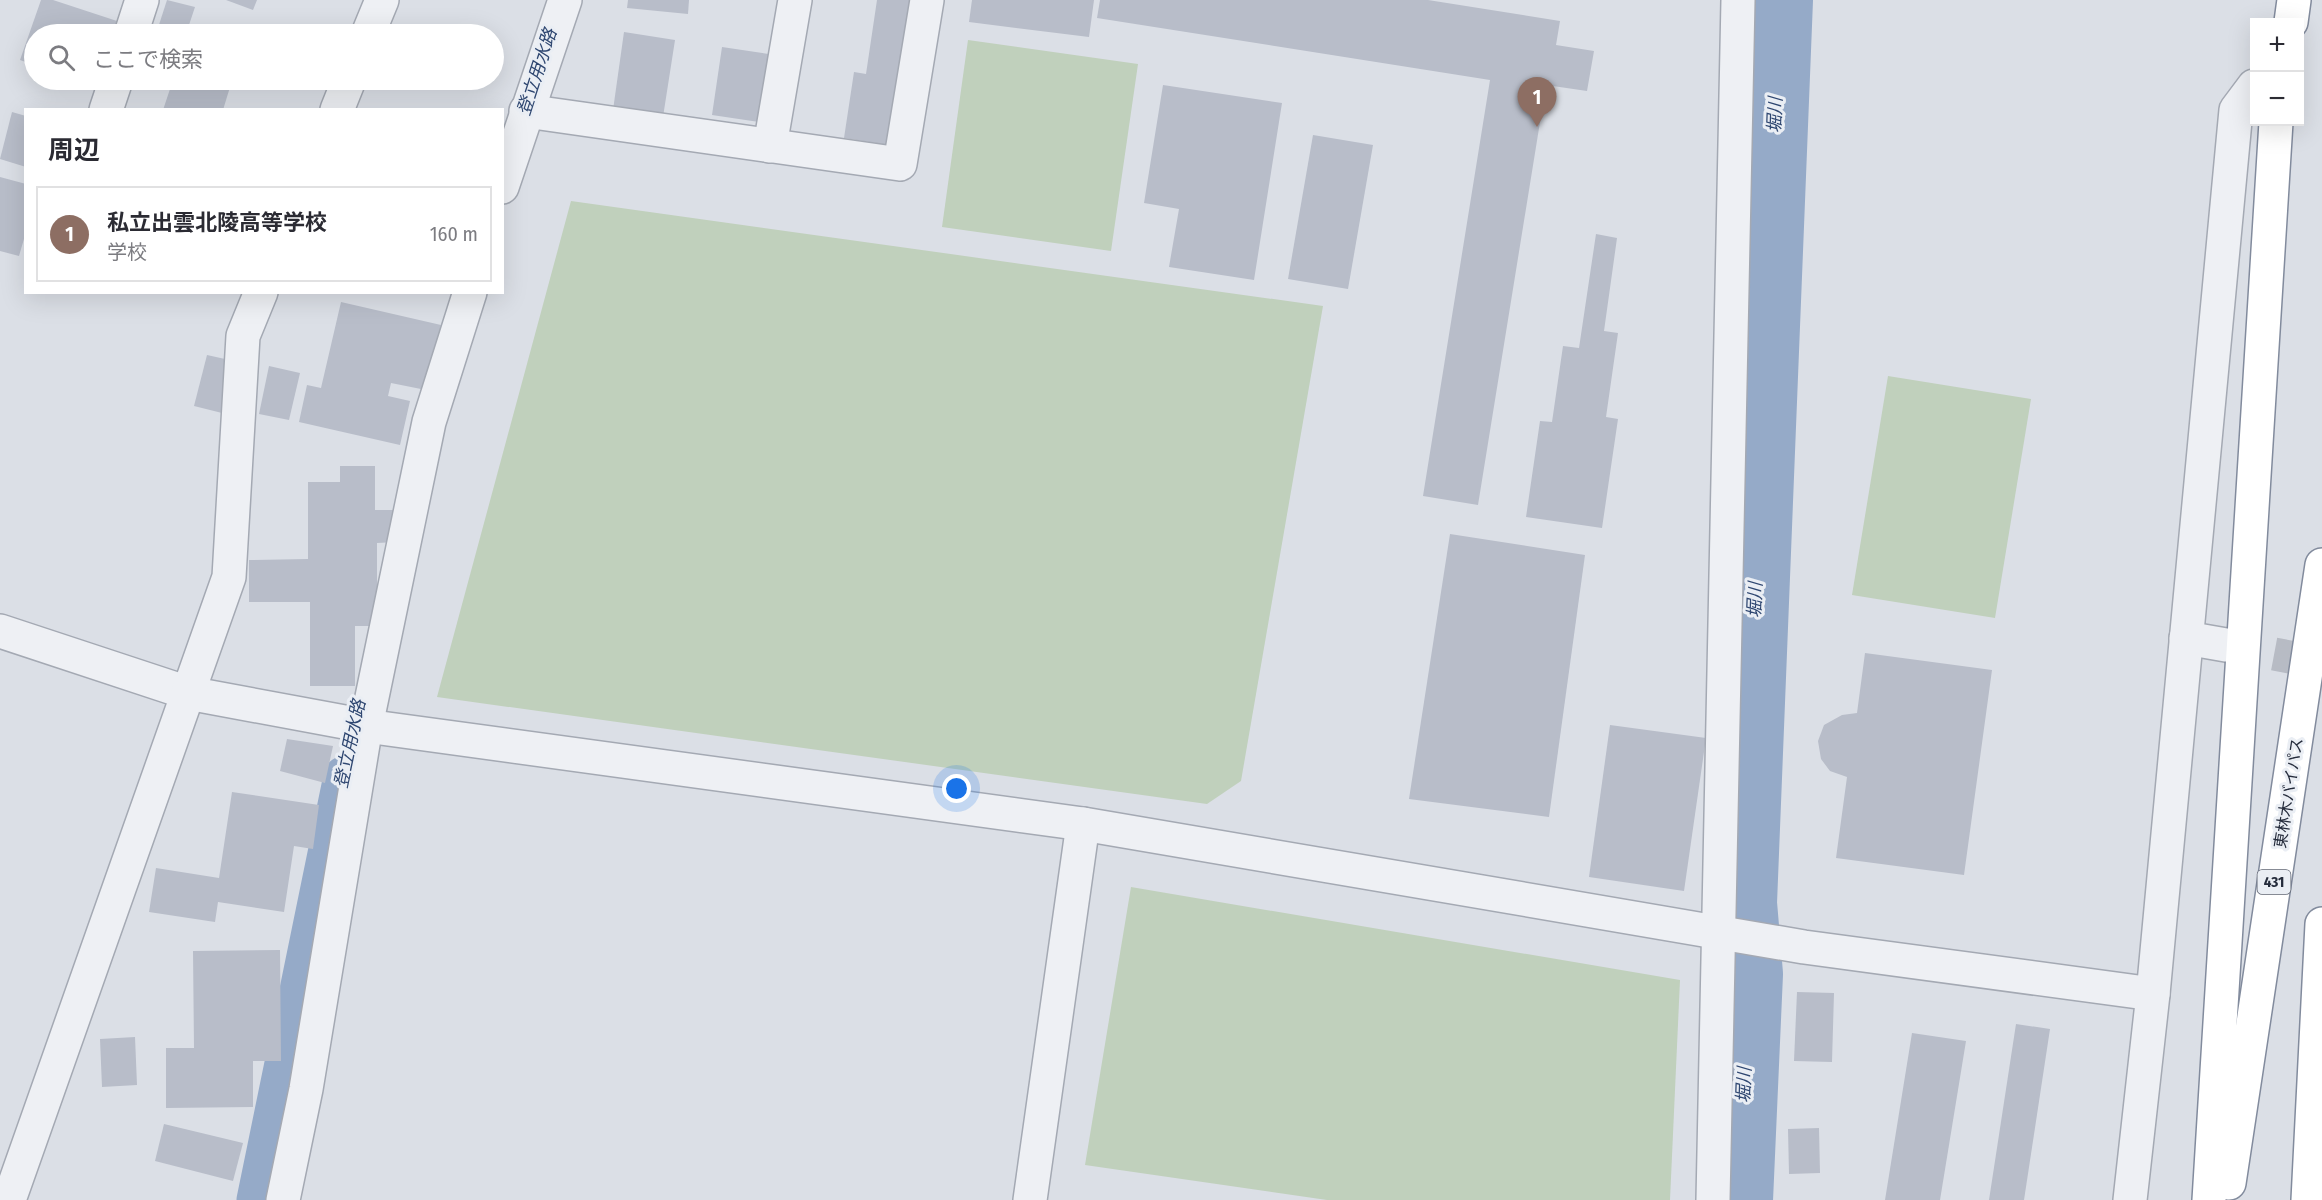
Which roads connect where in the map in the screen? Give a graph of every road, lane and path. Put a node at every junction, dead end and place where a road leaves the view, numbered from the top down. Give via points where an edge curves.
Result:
1 (142, 0) edge
2 (382, 0) edge
3 (565, 0) edge
4 (795, 0) edge
5 (927, 0) edge
6 (1738, 0) edge
7 (134, 24) edge
8 (372, 24) edge
9 (113, 90) edge
10 (345, 90) edge
11 (2250, 92) edge
12 (107, 108) edge
13 (338, 108) edge
14 (526, 111) junction
15 (2276, 126) edge
16 (770, 146) junction
17 (504, 181) edge
18 (260, 294) edge
19 (469, 294) edge
20 (2322, 564) edge
21 (0, 631) edge
22 (2186, 638) junction
23 (2226, 645) tunnel mouth
24 (189, 693) junction
25 (366, 726) junction
26 (1083, 824) junction
27 (2322, 924) edge
28 (1719, 933) junction
29 (2153, 994) junction
30 (2322, 1105) edge
31 (9, 1200) edge
32 (283, 1200) edge
33 (1030, 1200) edge
34 (1713, 1200) edge
35 (2130, 1200) edge
36 (2209, 1200) edge
37 (2226, 1200) edge
38 (2309, 1200) edge

1 - 7 street
2 - 8 street
3 - 14 street
4 - 16 street
5 - 16 street via 900,164
6 - 28 street
9 - 12 street
10 - 13 street
11 - 22 street via 2236,110
14 - 16 street
14 - 17 street
15 - 36 highway
18 - 24 street via 243,336 229,577
19 - 25 street via 429,423
20 - 37 highway, 東林木バイパス / 431
21 - 24 street
22 - 23 street
22 - 29 street
24 - 25 street
24 - 31 street
25 - 26 street
25 - 32 street via 306,1089
26 - 28 street
26 - 33 street
27 - 38 highway
28 - 29 street
28 - 34 street
29 - 35 street
30 - 38 highway

